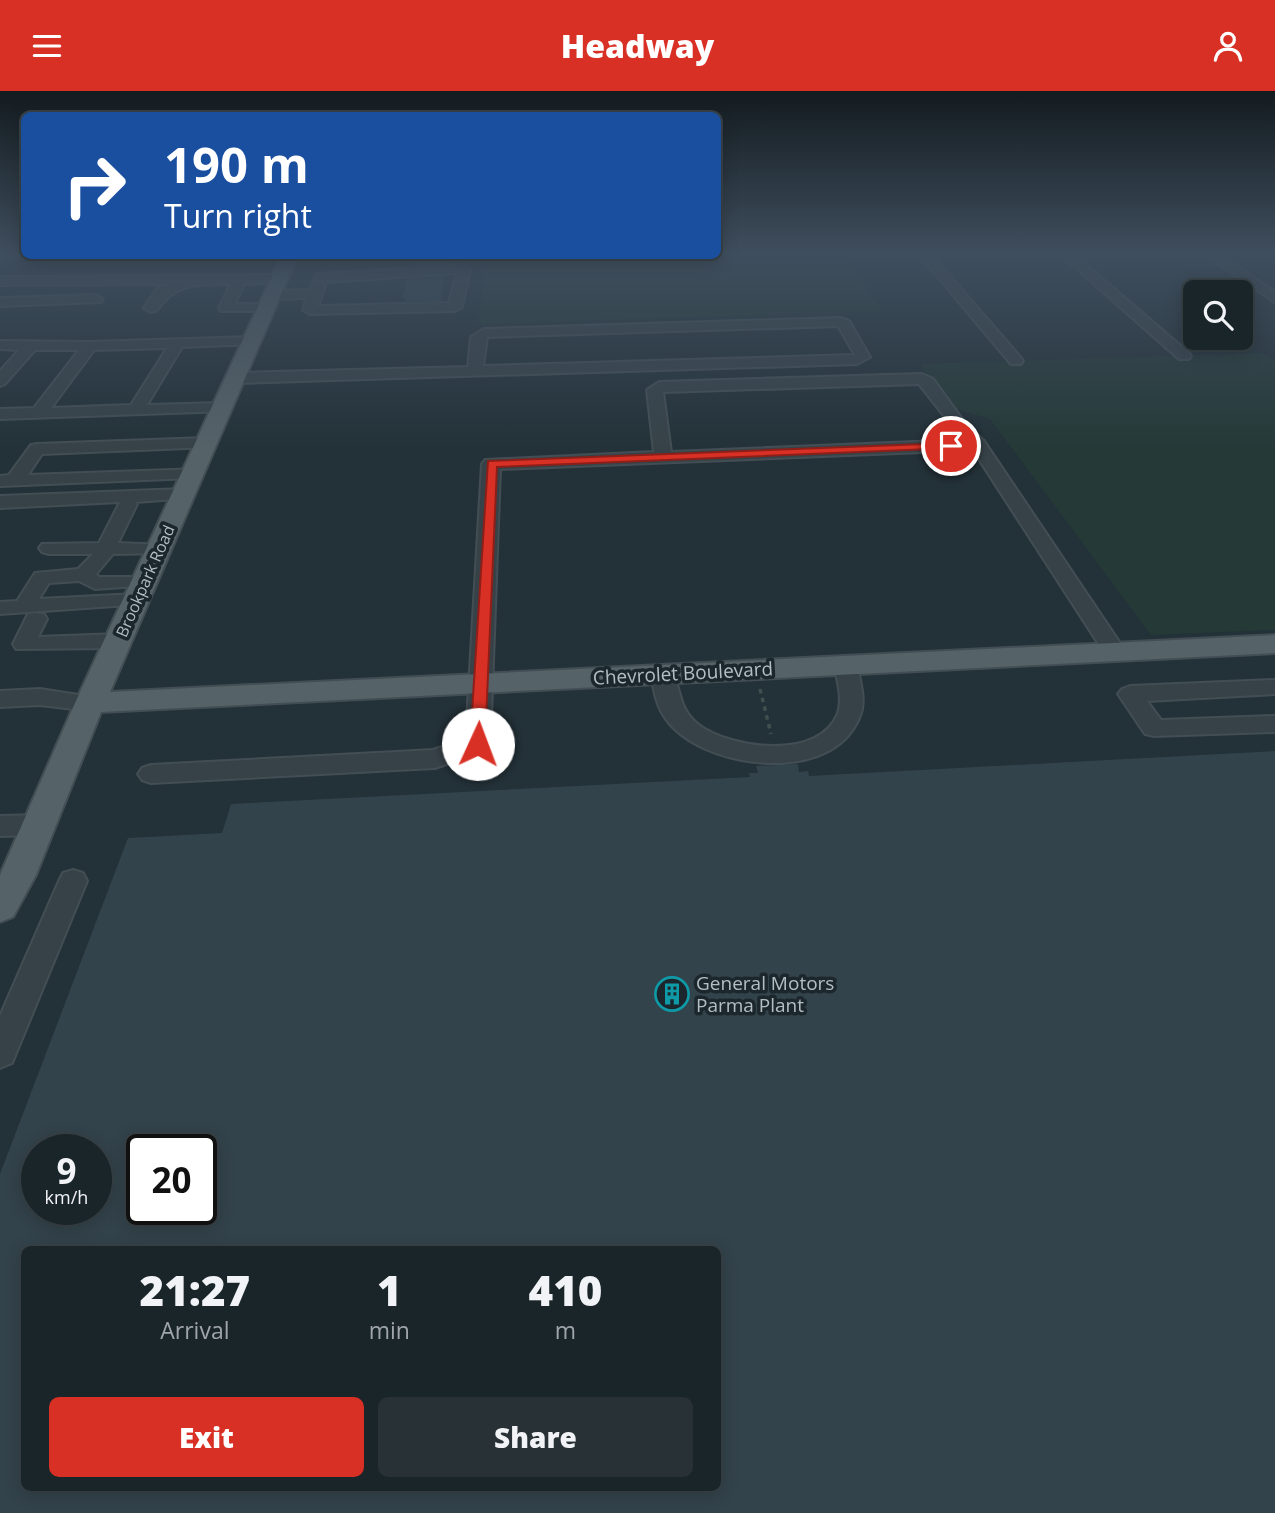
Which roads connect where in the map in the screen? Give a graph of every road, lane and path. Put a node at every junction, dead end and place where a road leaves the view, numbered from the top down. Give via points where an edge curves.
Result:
1 (262, 318) edge
2 (980, 318) edge
3 (1141, 318) edge
4 (854, 340) joint
5 (252, 341) junction
6 (177, 344) junction
7 (0, 345) edge
8 (31, 345) junction
9 (90, 347) junction
10 (663, 347) junction
11 (1184, 356) dead end
12 (476, 359) junction
13 (1016, 361) dead end
14 (346, 375) joint
15 (236, 378) junction
16 (0, 381) edge
17 (222, 408) junction
18 (136, 410) junction
19 (39, 413) junction
20 (0, 414) edge
21 (206, 443) junction
22 (978, 445) junction
23 (663, 457) junction
24 (193, 473) junction
25 (8, 480) edge
26 (183, 495) junction
27 (0, 502) edge
28 (128, 504) dead end
29 (49, 548) dead end
30 (106, 549) junction
31 (159, 549) junction
32 (83, 575) junction
33 (140, 591) junction
34 (0, 608) edge
35 (30, 613) junction
36 (118, 641) junction
37 (1275, 644) edge
38 (1115, 652) junction
39 (845, 666) junction
40 (662, 674) junction
41 (1272, 681) edge
42 (480, 684) junction
43 (760, 689) dead end
44 (0, 699) edge
45 (90, 703) junction
46 (1275, 724) edge
47 (776, 754) junction
48 (151, 774) dead end
49 (39, 825) junction
50 (0, 826) edge
51 (73, 881) dead end
52 (0, 907) edge
53 (0, 1053) edge

1 - 5 main road, Brookpark Road
2 - 13 street
3 - 11 street
4 - 10 lane
4 - 10 street via 841,323
5 - 6 lane
5 - 15 main road, Brookpark Road
6 - 9 lane
6 - 18 lane
7 - 8 street
8 - 9 street
8 - 16 street
9 - 19 street
10 - 12 lane
10 - 12 street via 484,333 478,337
12 - 14 lane via 358,362 349,364
14 - 15 street
15 - 17 main road, Brookpark Road
17 - 18 street
17 - 21 main road, Brookpark Road
18 - 19 lane
19 - 20 lane
21 - 24 main road, Brookpark Road
21 - 25 street via 37,449
22 - 23 street
22 - 23 street via 922,379 659,387 655,390
22 - 38 street
23 - 42 street via 491,464
24 - 25 street
24 - 26 main road, Brookpark Road
26 - 27 street
26 - 31 main road, Brookpark Road
28 - 30 street
29 - 30 street
30 - 31 street
30 - 32 street
31 - 33 main road, Brookpark Road
32 - 33 street via 95,583
32 - 35 street via 42,577
33 - 35 street
33 - 36 main road, Brookpark Road
34 - 35 street
35 - 36 street via 24,643
36 - 45 main road, Brookpark Road
37 - 38 main road, Chevrolet Boulevard
38 - 39 main road, Chevrolet Boulevard
39 - 40 main road, Chevrolet Boulevard
39 - 47 street via 851,697 844,726 832,739
40 - 42 main road, Chevrolet Boulevard
40 - 47 street via 675,715 697,736 739,753
41 - 46 street via 1130,694 1154,728
42 - 45 main road, Chevrolet Boulevard
42 - 48 street via 478,744 435,759
43 - 47 path
44 - 45 street via 40,697
45 - 49 main road, Brookpark Road
49 - 50 street
49 - 52 main road, Brookpark Road
51 - 53 street

